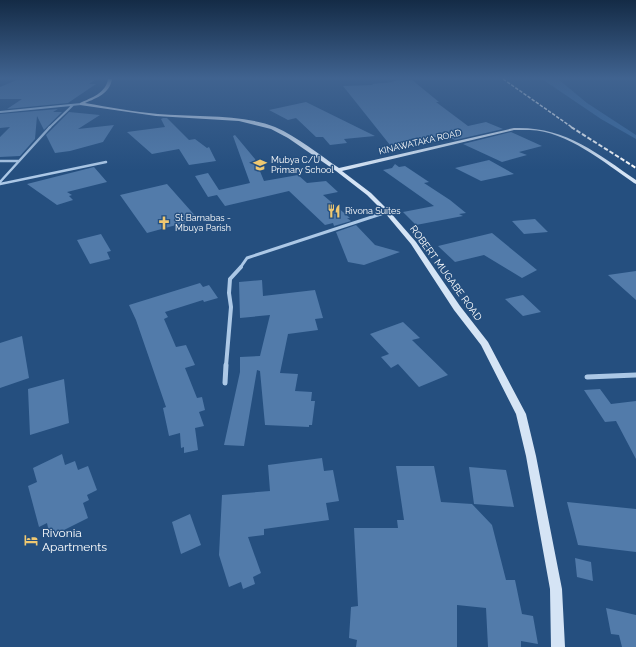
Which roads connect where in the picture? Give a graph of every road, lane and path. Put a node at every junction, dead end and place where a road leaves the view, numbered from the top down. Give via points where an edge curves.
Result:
1 (34, 109) edge
2 (70, 109) edge
3 (116, 109) edge
4 (0, 112) edge
5 (0, 161) edge
6 (18, 161) junction
7 (106, 162) dead end
8 (338, 170) junction
9 (636, 182) edge
10 (0, 183) edge
11 (387, 212) junction
12 (636, 375) edge
13 (587, 377) dead end
14 (225, 383) dead end
15 (558, 647) edge

1 - 4 street
2 - 6 street
3 - 8 street, ROBERT MUGABE ROAD via 156,115 230,118 256,123 282,132
5 - 6 street
6 - 10 street
7 - 10 street
8 - 9 street, KINAWATAKA ROAD via 514,128 530,128 541,129 569,139
8 - 11 street, ROBERT MUGABE ROAD
11 - 14 street via 247,258 230,279 231,307
11 - 15 street, ROBERT MUGABE ROAD via 414,243 457,308 485,344 521,414 556,590
12 - 13 street

